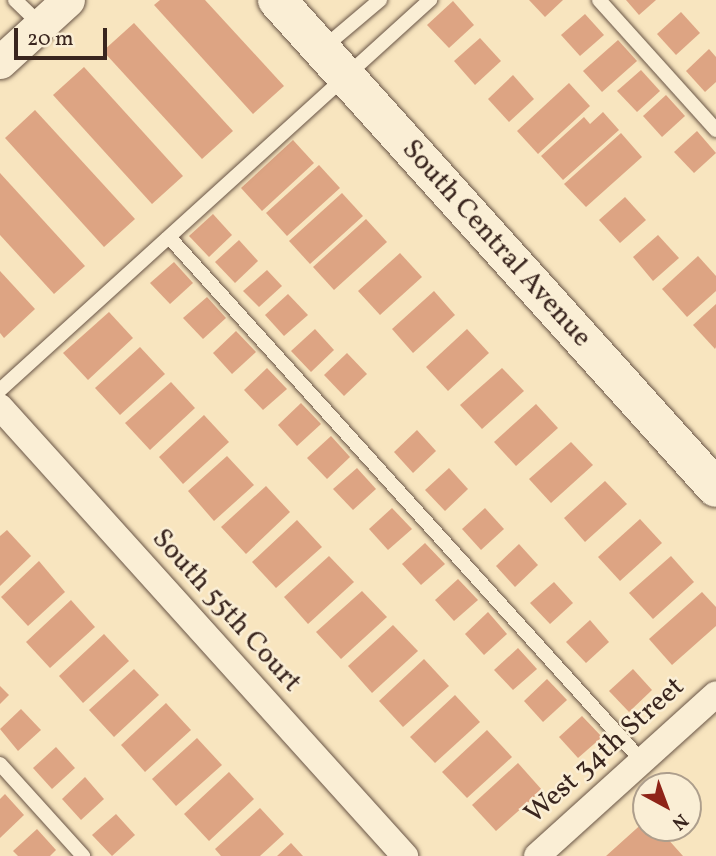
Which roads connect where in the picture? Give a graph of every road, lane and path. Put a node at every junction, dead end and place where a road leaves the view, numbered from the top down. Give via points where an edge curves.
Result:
1 (15, 0) edge
2 (68, 0) edge
3 (277, 0) edge
4 (380, 0) edge
5 (430, 0) edge
6 (598, 0) edge
7 (41, 25) junction
8 (3, 54) edge
9 (333, 63) junction
10 (716, 130) edge
11 (169, 237) junction
12 (0, 390) edge
13 (0, 407) edge
14 (716, 488) edge
15 (716, 694) edge
16 (641, 761) junction
17 (0, 764) edge
18 (83, 856) edge
19 (405, 856) edge
20 (537, 856) edge

1 - 7 lane
2 - 7 street
3 - 9 main road, South Central Avenue
4 - 9 lane
5 - 9 lane
6 - 10 lane
7 - 8 street
9 - 11 lane
9 - 14 main road, South Central Avenue
11 - 12 lane
11 - 16 lane
13 - 19 street, South 55th Court
15 - 16 street, West 34th Street
16 - 20 street, West 34th Street
17 - 18 lane

